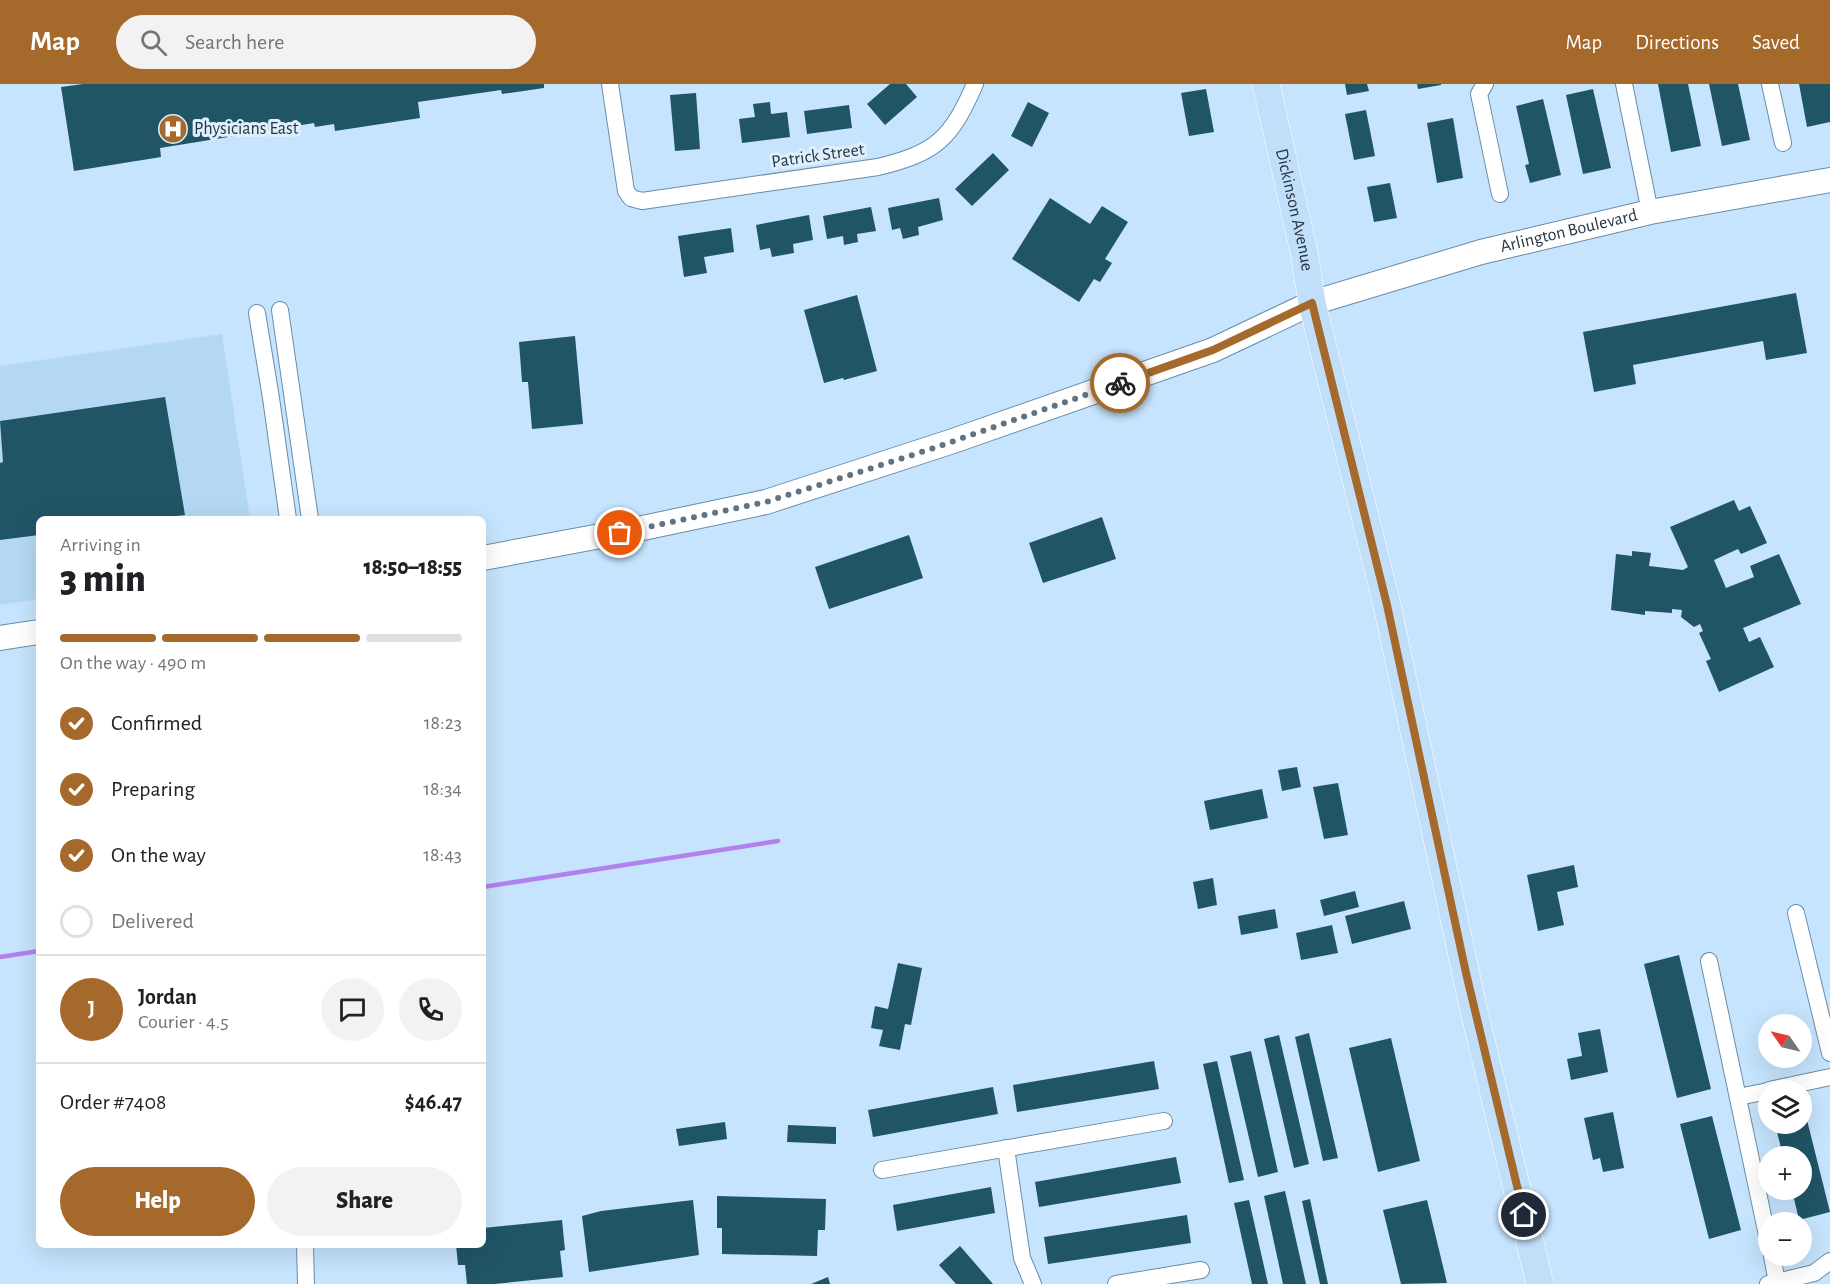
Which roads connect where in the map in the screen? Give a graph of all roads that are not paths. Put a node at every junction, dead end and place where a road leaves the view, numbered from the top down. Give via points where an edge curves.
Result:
1 (610, 84) edge
2 (975, 84) edge
3 (1266, 84) edge
4 (1485, 84) edge
5 (1624, 84) edge
6 (1770, 84) edge
7 (1783, 143) dead end
8 (1830, 180) edge
9 (1500, 194) dead end
10 (1650, 212) junction
11 (1312, 303) junction
12 (280, 310) dead end
13 (257, 313) dead end
14 (288, 516) edge
15 (310, 516) edge
16 (486, 557) edge
17 (36, 632) edge
18 (0, 638) edge
19 (1796, 914) dead end
20 (1708, 961) dead end
21 (1830, 1053) edge
22 (1830, 1077) edge
23 (1812, 1081) edge
24 (1758, 1093) edge
25 (1738, 1097) junction
26 (1164, 1120) dead end
27 (1006, 1148) junction
28 (882, 1170) dead end
29 (1762, 1212) edge
30 (304, 1248) edge
31 (1830, 1262) edge
32 (1772, 1266) edge
33 (1202, 1270) dead end
34 (1126, 1283) edge
35 (1773, 1283) edge
36 (306, 1284) edge
37 (1033, 1284) edge
38 (1540, 1284) edge

1 - 2 street, Patrick Street via 626,191 631,198 642,201 905,160 924,153 951,130
3 - 11 main road, Dickinson Avenue via 1305,252
4 - 9 street via 1479,94
5 - 10 street
6 - 7 street
8 - 10 main road, Arlington Boulevard
10 - 11 main road, Arlington Boulevard via 1481,252
11 - 16 main road, Arlington Boulevard via 1213,350 766,502
11 - 38 main road, Dickinson Avenue via 1387,605 1471,997
12 - 15 street
13 - 14 street
17 - 18 main road
19 - 21 street
20 - 25 street
22 - 23 street
24 - 25 street
25 - 29 street
26 - 27 street
27 - 28 street
27 - 37 street via 1022,1258
30 - 36 street
31 - 35 street via 1814,1273
32 - 35 street
33 - 34 street

